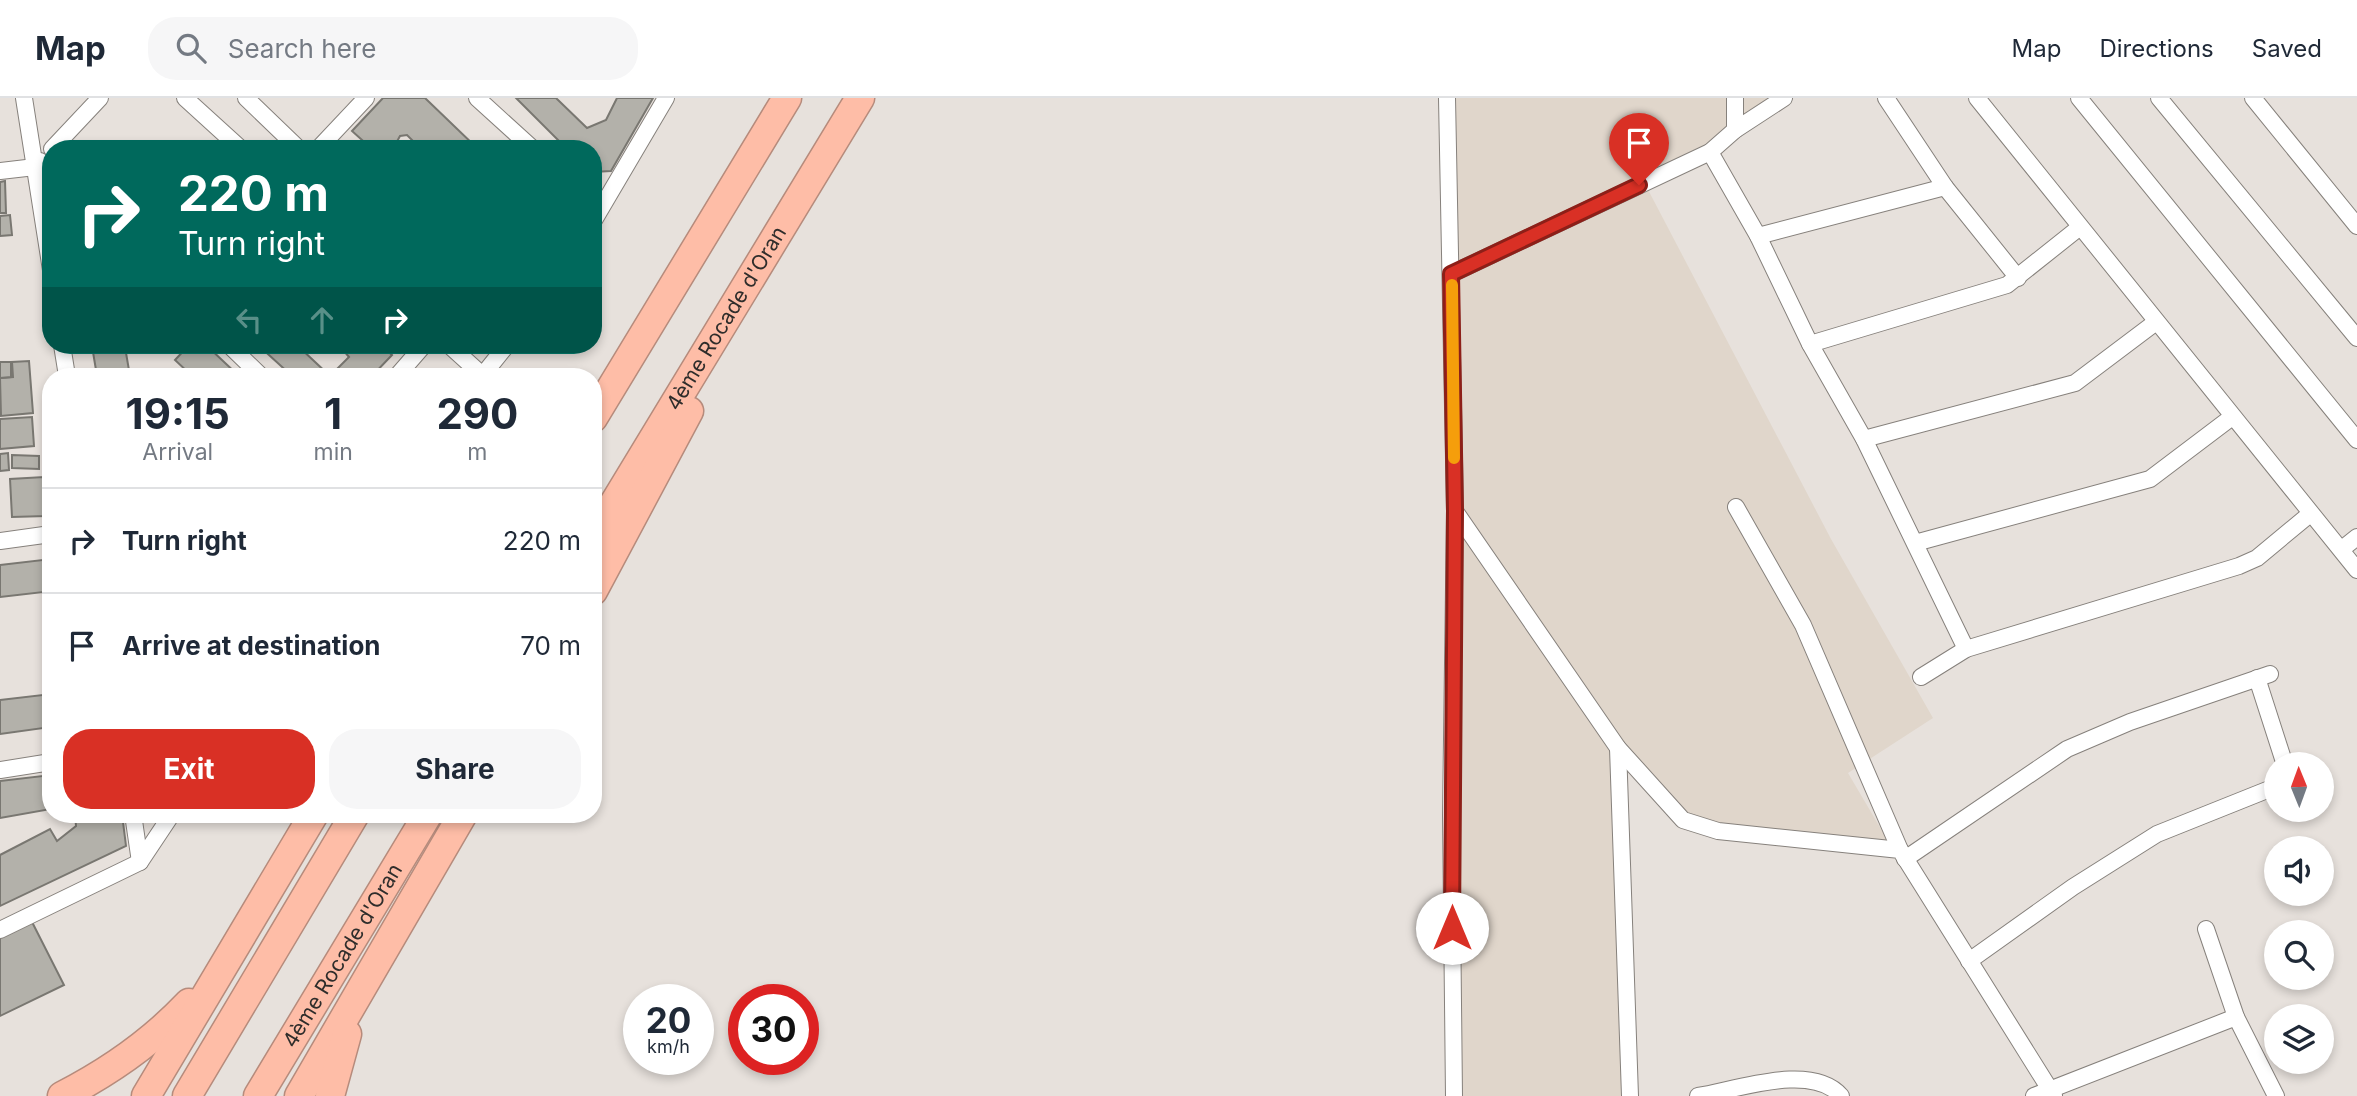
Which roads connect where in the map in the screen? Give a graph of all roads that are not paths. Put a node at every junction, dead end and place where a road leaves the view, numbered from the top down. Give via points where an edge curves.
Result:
1 (24, 98) edge
2 (100, 98) edge
3 (185, 98) edge
4 (246, 98) edge
5 (366, 98) edge
6 (477, 98) edge
7 (666, 98) edge
8 (787, 98) edge
9 (860, 98) edge
10 (1447, 98) edge
11 (1735, 98) edge
12 (1784, 98) edge
13 (1886, 98) edge
14 (1977, 98) edge
15 (2079, 98) edge
16 (2159, 98) edge
17 (2253, 98) edge
18 (1735, 130) junction
19 (60, 140) edge
20 (231, 140) edge
21 (290, 140) edge
22 (326, 140) edge
23 (523, 140) edge
24 (1710, 152) junction
25 (42, 159) edge
26 (35, 167) junction
27 (0, 171) edge
28 (42, 173) edge
29 (1945, 187) junction
30 (602, 203) edge
31 (42, 212) edge
32 (2357, 226) edge
33 (2080, 227) junction
34 (1758, 236) junction
35 (751, 274) junction
36 (1451, 274) junction
37 (2018, 278) junction
38 (2156, 322) junction
39 (2357, 338) edge
40 (1810, 344) junction
41 (632, 352) junction
42 (237, 354) edge
43 (416, 354) edge
44 (459, 354) edge
45 (500, 354) edge
46 (250, 368) edge
47 (404, 368) edge
48 (473, 368) edge
49 (488, 368) edge
50 (602, 390) edge
51 (602, 403) edge
52 (2232, 418) junction
53 (1864, 439) junction
54 (2357, 440) edge
55 (1736, 507) dead end
56 (1455, 511) junction
57 (2310, 514) junction
58 (602, 523) edge
59 (42, 535) edge
60 (2357, 537) edge
61 (0, 541) edge
62 (1915, 542) junction
63 (2342, 550) junction
64 (2357, 570) edge
65 (602, 574) edge
66 (1966, 649) junction
67 (1921, 677) dead end
68 (1618, 748) junction
69 (2282, 752) edge
70 (42, 763) edge
71 (0, 770) edge
72 (2264, 791) edge
73 (134, 823) edge
74 (166, 823) edge
75 (309, 823) edge
76 (350, 823) edge
77 (423, 823) edge
78 (458, 823) edge
79 (1903, 855) junction
80 (140, 862) junction
81 (2206, 929) dead end
82 (0, 930) edge
83 (1969, 961) junction
84 (220, 970) junction
85 (360, 991) junction
86 (2236, 1017) junction
87 (2052, 1092) edge
88 (62, 1096) edge
89 (146, 1096) edge
90 (187, 1096) edge
91 (258, 1096) edge
92 (299, 1096) edge
93 (330, 1096) edge
94 (1454, 1096) edge
95 (1630, 1096) edge
96 (1698, 1096) edge
97 (1841, 1096) edge
98 (2034, 1096) edge
99 (2276, 1096) edge

1 - 26 street
2 - 19 street
3 - 20 street
4 - 21 street
5 - 22 street
6 - 23 street
7 - 30 street
8 - 41 highway
9 - 35 highway, 4ème Rocade d'Oran
10 - 36 street
11 - 18 street
12 - 18 street
13 - 29 street
14 - 33 street
15 - 54 street
16 - 39 street
17 - 32 street
18 - 24 street
24 - 34 street
24 - 36 street
25 - 26 street
26 - 27 street
26 - 28 street
26 - 31 street
29 - 34 street
29 - 37 street
33 - 37 street
33 - 38 street
34 - 40 street
35 - 58 highway, 4ème Rocade d'Oran
35 - 65 highway via 697,397
36 - 56 street
37 - 40 street
38 - 52 street
38 - 53 street via 2075,383
40 - 53 street
41 - 50 highway
41 - 51 highway
42 - 46 street
43 - 47 street
44 - 48 street
45 - 49 street
52 - 57 street
52 - 62 street via 2150,479
53 - 62 street
55 - 79 street via 1803,625
56 - 68 street
56 - 94 street
57 - 63 street
57 - 66 street via 2257,558 2239,566
59 - 61 street
60 - 63 street
62 - 66 street
63 - 64 street
66 - 67 street
68 - 79 street via 1683,820 1718,831
68 - 95 street
69 - 79 street via 2264,676 2067,749
70 - 71 street
72 - 83 street via 2157,834
73 - 80 street
74 - 80 street
75 - 84 highway
76 - 90 highway
77 - 91 highway, 4ème Rocade d'Oran
78 - 85 highway
79 - 83 street
80 - 82 street
81 - 86 street
83 - 87 street
84 - 88 highway via 164,1029 131,1055
84 - 89 highway
85 - 92 highway
85 - 93 highway
86 - 87 street
86 - 99 street
87 - 98 street
96 - 97 street via 1767,1081 1801,1080 1824,1083

